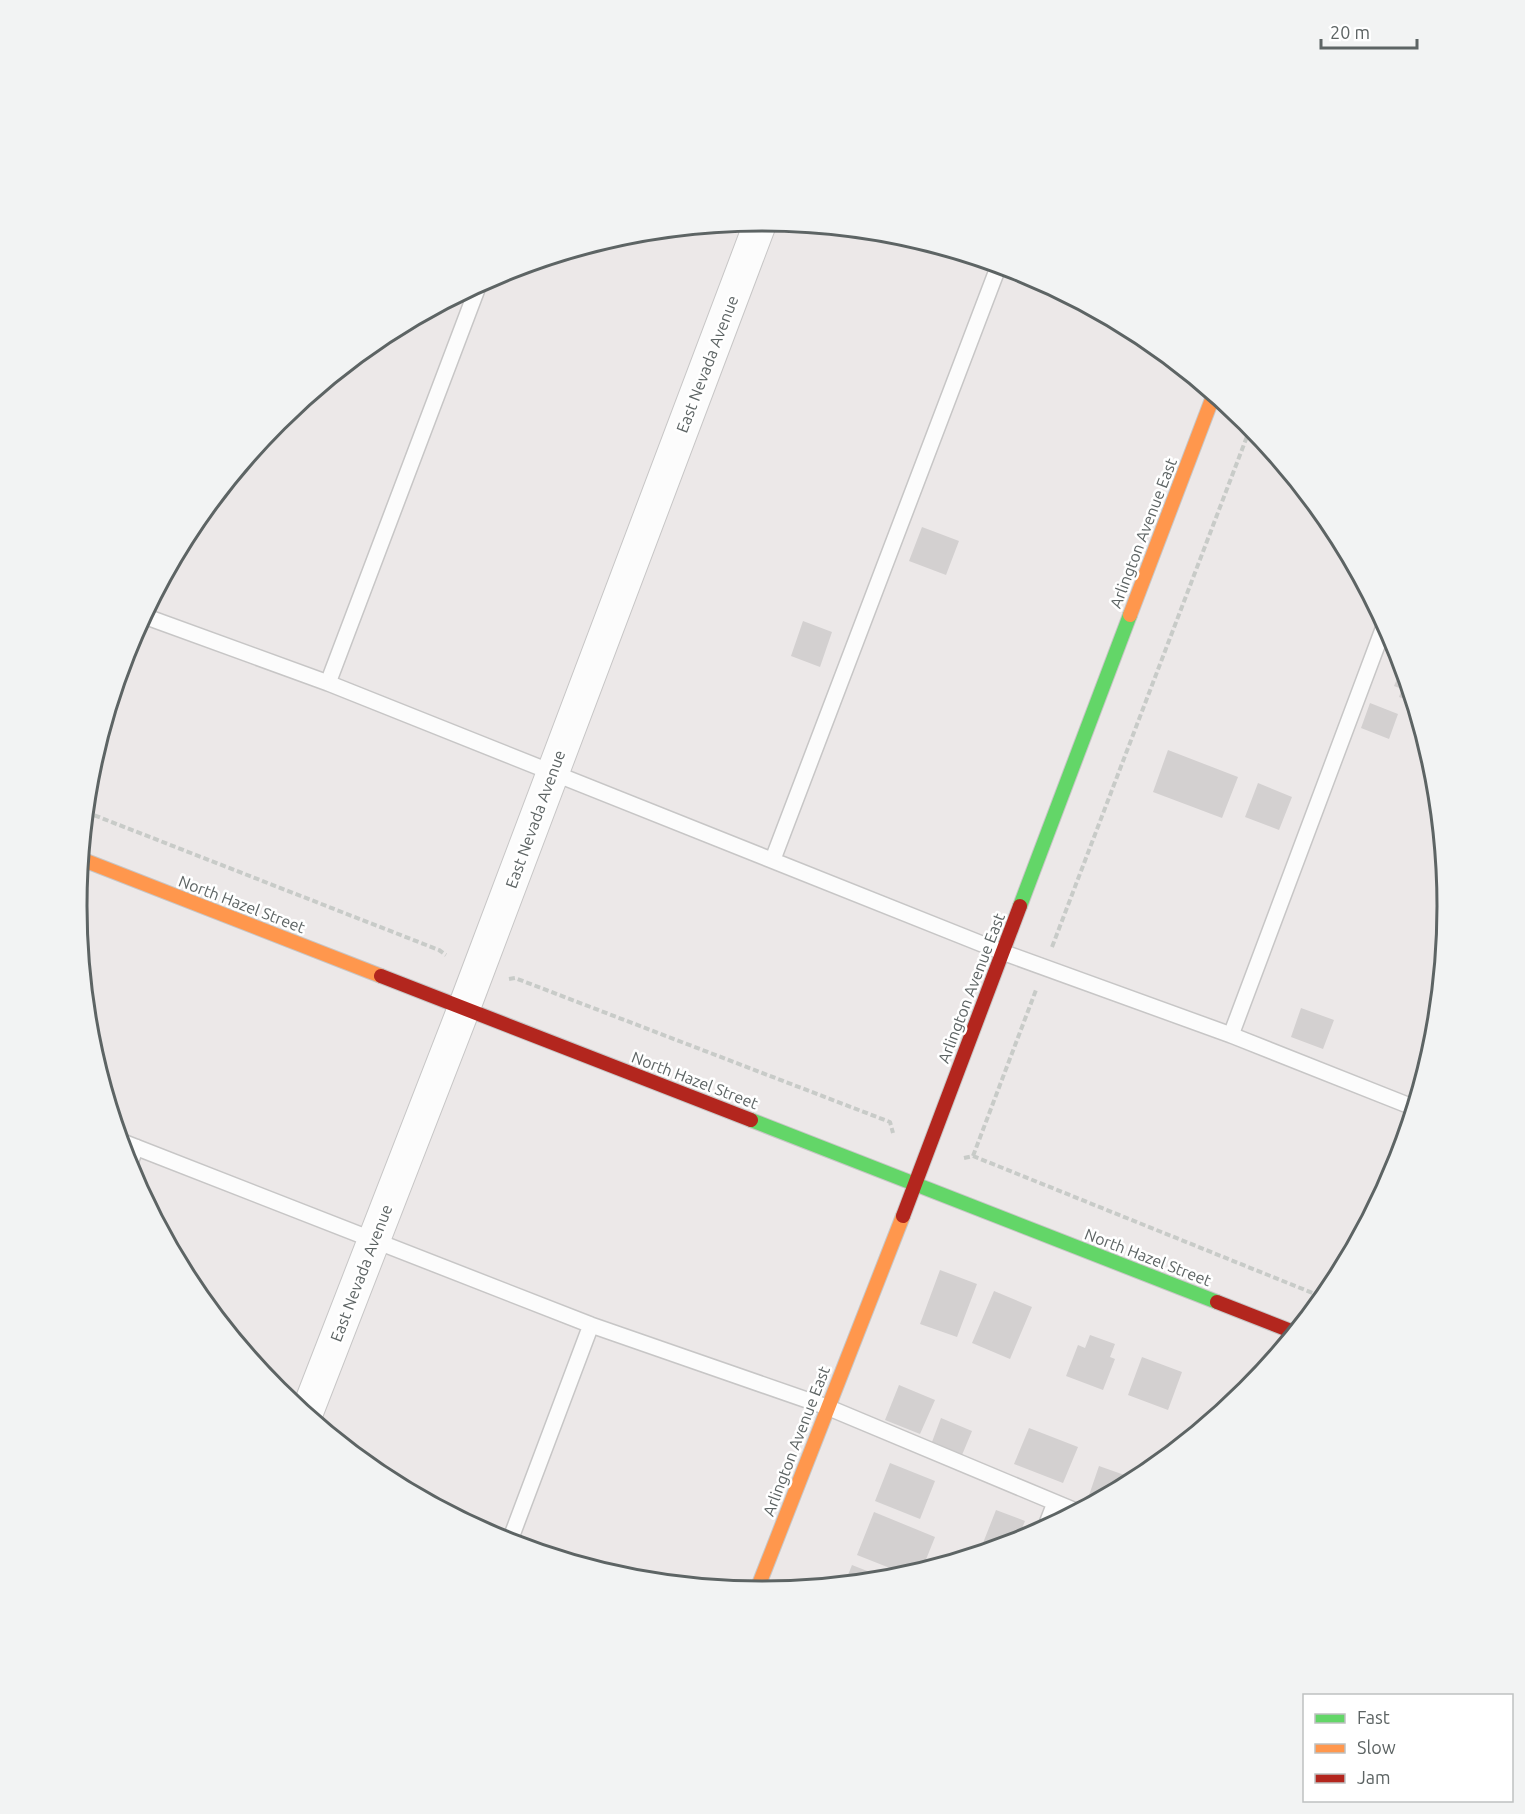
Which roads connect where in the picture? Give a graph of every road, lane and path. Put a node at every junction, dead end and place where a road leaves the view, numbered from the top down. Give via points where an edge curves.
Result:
1 (757, 231) edge
2 (996, 273) edge
3 (474, 296) edge
4 (1211, 402) edge
5 (1247, 437) edge
6 (152, 619) edge
7 (1381, 635) edge
8 (328, 683) junction
9 (552, 772) junction
10 (94, 815) edge
11 (773, 859) junction
12 (88, 862) edge
13 (1002, 952) junction
14 (446, 956) dead end
15 (1044, 967) junction
16 (502, 980) dead end
17 (465, 1008) junction
18 (1231, 1035) junction
19 (1408, 1105) edge
20 (893, 1133) dead end
21 (130, 1145) edge
22 (136, 1147) junction
23 (134, 1153) edge
24 (973, 1156) junction
25 (964, 1158) dead end
26 (915, 1184) junction
27 (374, 1239) junction
28 (1315, 1294) edge
29 (591, 1325) junction
30 (1288, 1330) edge
31 (309, 1407) edge
32 (827, 1407) junction
33 (1055, 1503) junction
34 (1069, 1509) edge
35 (1049, 1518) edge
36 (511, 1534) edge
37 (760, 1582) edge

1 - 9 street, East Nevada Avenue
2 - 11 lane
3 - 8 lane
4 - 13 street, Arlington Avenue East
5 - 15 path
6 - 8 lane
7 - 18 lane
8 - 9 lane
9 - 11 lane
9 - 17 street, East Nevada Avenue
10 - 14 path via 428,945
11 - 13 lane
12 - 17 street, North Hazel Street
13 - 15 lane
13 - 26 street, Arlington Avenue East
15 - 18 lane
15 - 24 path
16 - 20 path via 515,978 890,1122
17 - 26 street, North Hazel Street
17 - 27 street, East Nevada Avenue
18 - 19 lane
21 - 22 lane
22 - 23 lane
22 - 27 lane
24 - 25 path
24 - 28 path
26 - 30 street, North Hazel Street
26 - 32 street, Arlington Avenue East
27 - 29 lane
27 - 31 street, East Nevada Avenue
29 - 32 lane
29 - 36 lane
32 - 33 lane
32 - 37 street, Arlington Avenue East
33 - 34 lane
33 - 35 lane

